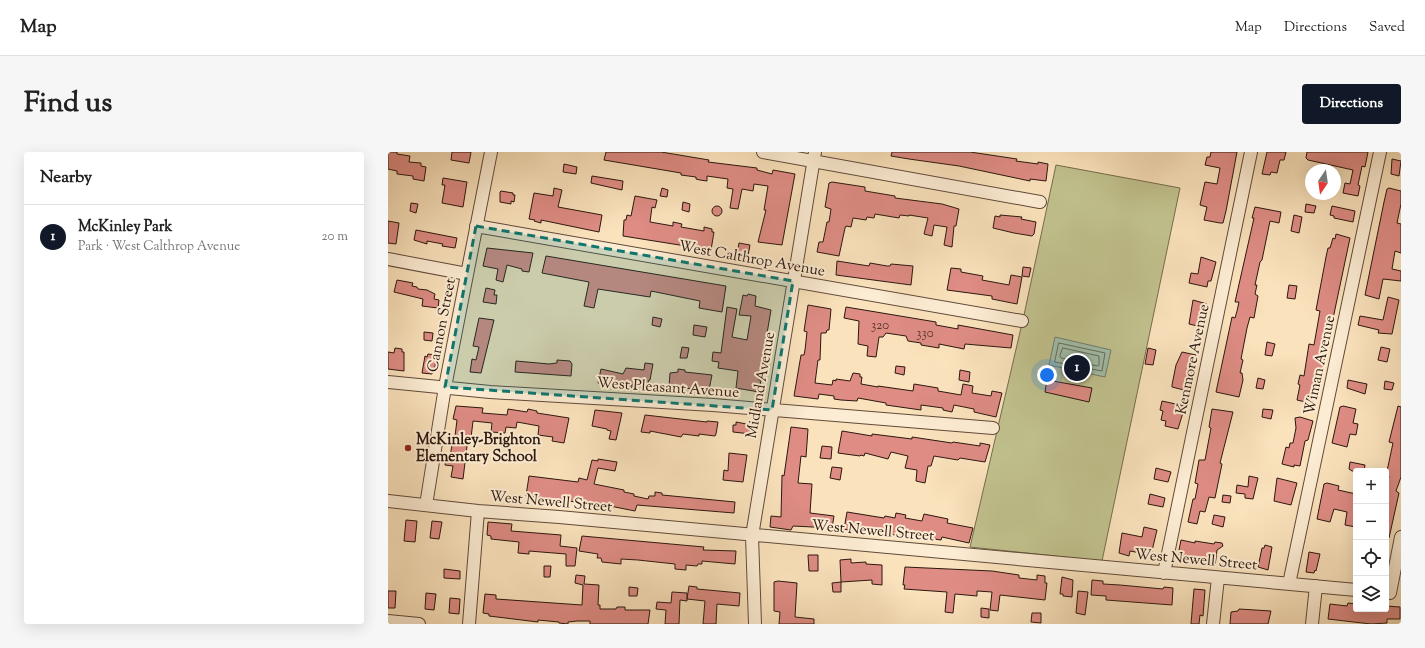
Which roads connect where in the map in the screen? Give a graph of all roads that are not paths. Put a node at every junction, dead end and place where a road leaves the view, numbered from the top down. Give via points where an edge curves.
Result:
1 (490, 152) edge
2 (763, 152) edge
3 (1251, 152) edge
4 (1380, 152) edge
5 (814, 157) edge
6 (1040, 202) dead end
7 (476, 226) junction
8 (388, 260) edge
9 (467, 274) junction
10 (793, 281) junction
11 (1022, 321) dead end
12 (388, 382) edge
13 (445, 387) junction
14 (772, 410) junction
15 (993, 428) dead end
16 (388, 501) edge
17 (426, 505) junction
18 (478, 511) junction
19 (752, 536) junction
20 (1401, 537) edge
21 (1164, 573) junction
22 (1218, 578) junction
23 (1289, 584) junction
24 (1316, 586) junction
25 (1353, 590) edge
26 (1392, 593) edge
27 (388, 621) edge
28 (419, 624) edge
29 (469, 624) edge
30 (755, 624) edge
31 (1213, 624) edge
32 (1312, 624) edge

1 - 7 street, Cannon Street
2 - 5 street
3 - 21 street, Kenmore Avenue
4 - 23 street, Wiman Avenue
5 - 6 street
5 - 10 street, Midland Avenue
7 - 9 street, Cannon Street
7 - 10 street, West Calthrop Avenue
8 - 9 street
9 - 13 street, Cannon Street
10 - 11 street, West Calthrop Avenue
10 - 14 street, Midland Avenue
12 - 13 street, West Pleasant Avenue
13 - 14 street, West Pleasant Avenue
13 - 17 street, Cannon Street
14 - 15 street, West Pleasant Avenue
14 - 19 street, Midland Avenue
16 - 17 street, West Newell Street
17 - 18 street, West Newell Street
18 - 19 street, West Newell Street
18 - 29 street
19 - 21 street, West Newell Street
19 - 30 street, Midland Avenue
20 - 26 street
21 - 22 street, West Newell Street
22 - 23 street, West Newell Street
22 - 31 street
23 - 24 street, West Newell Street
24 - 25 street, West Newell Street
24 - 32 street
27 - 28 street

